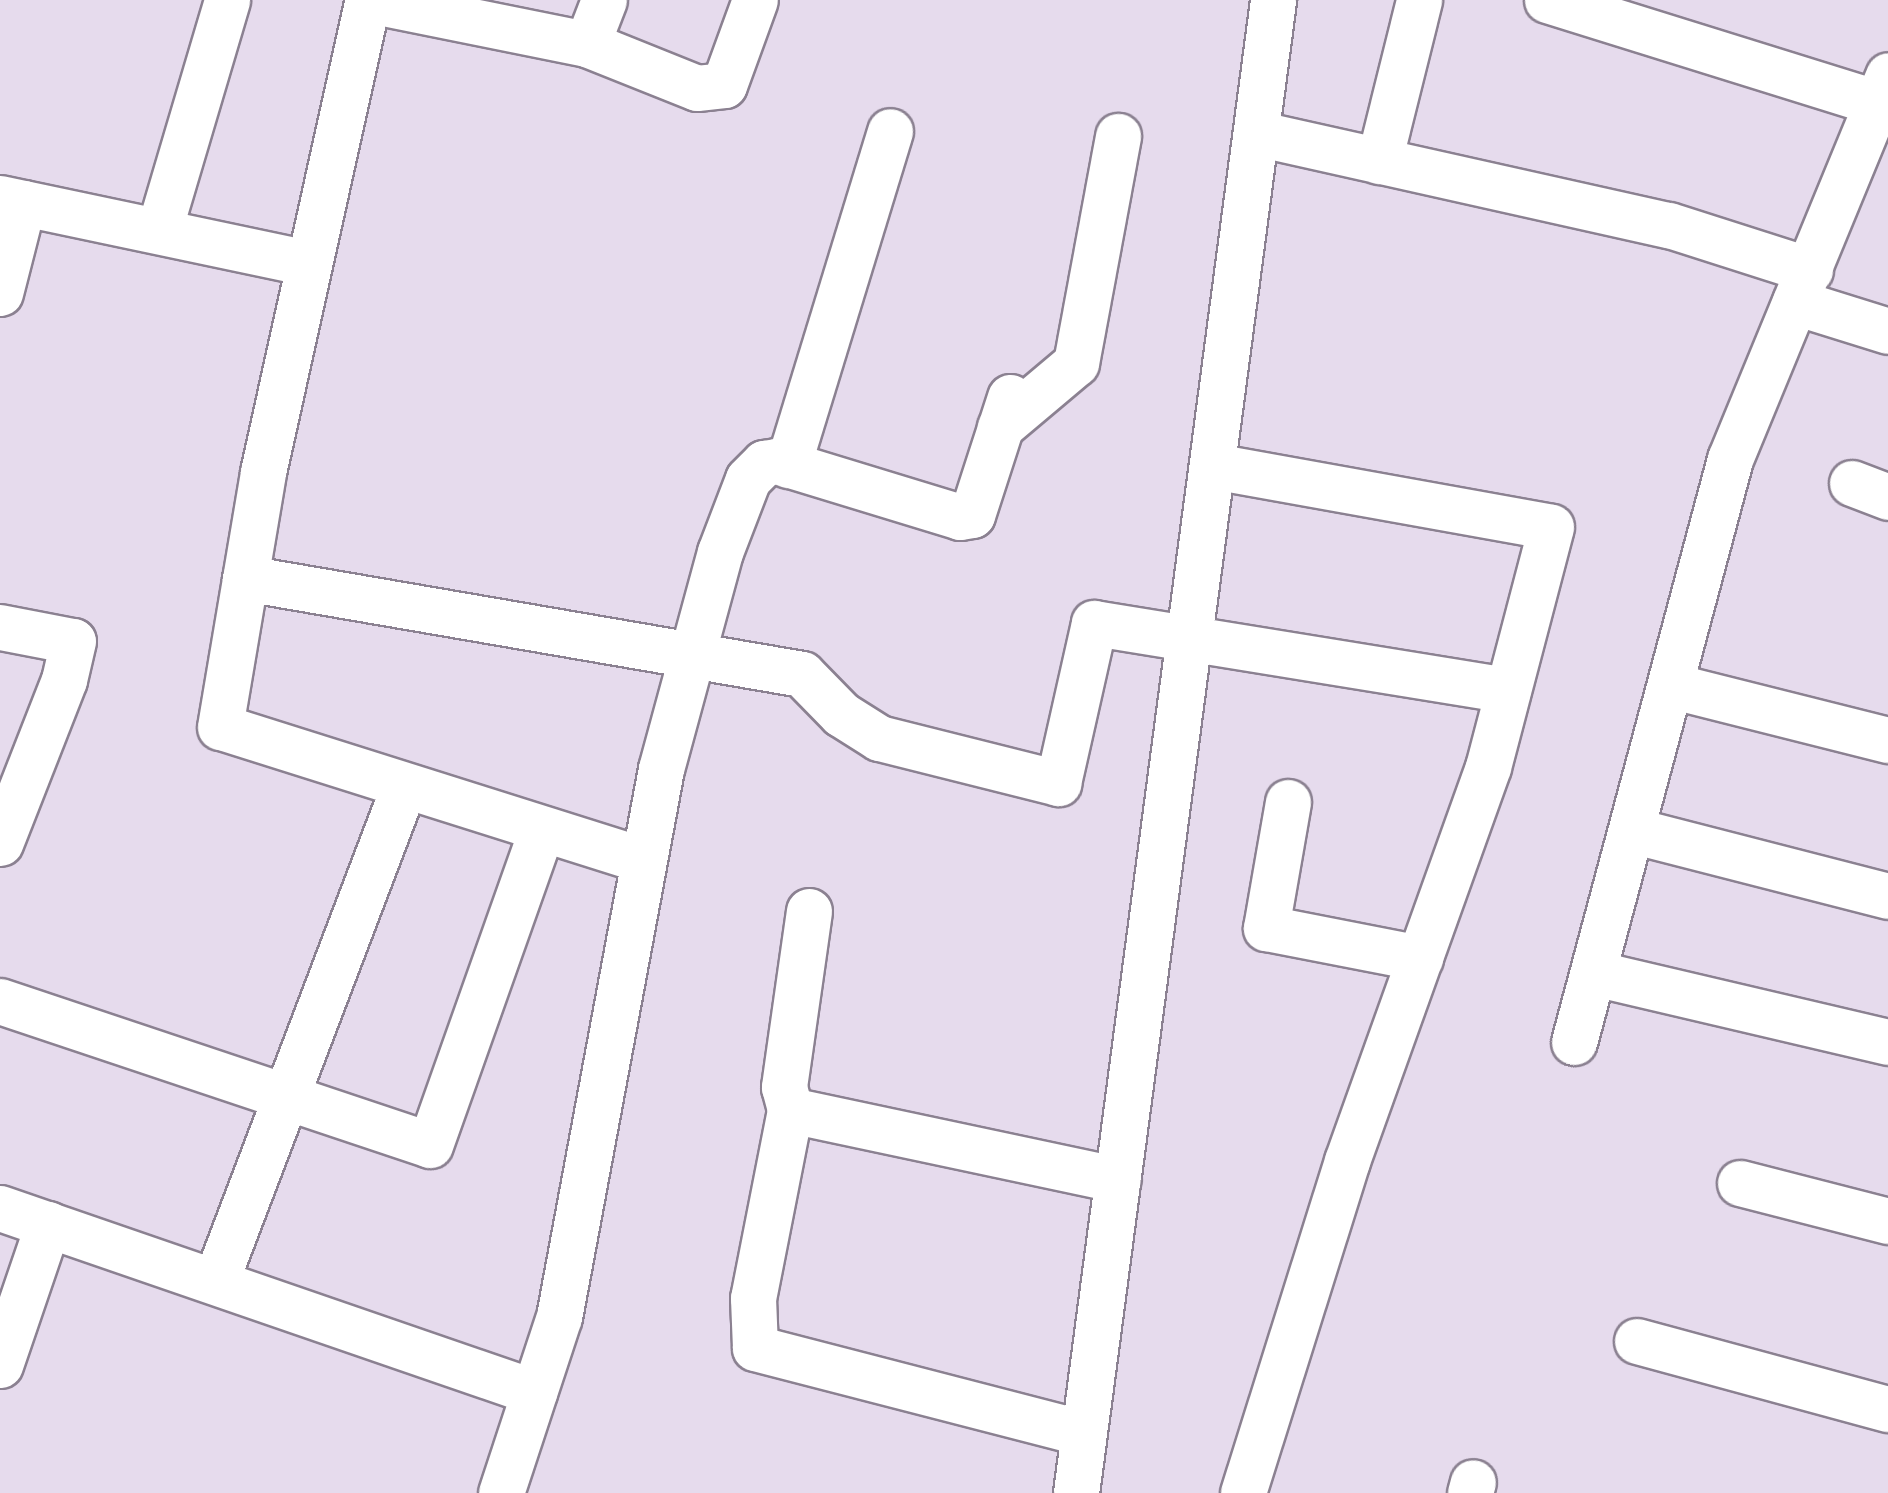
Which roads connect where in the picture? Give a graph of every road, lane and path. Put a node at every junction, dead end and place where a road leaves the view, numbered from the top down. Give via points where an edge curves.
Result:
1 (227, 0) edge
2 (604, 0) edge
3 (755, 0) edge
4 (1273, 0) edge
5 (1419, 0) edge
6 (1547, 0) edge
7 (587, 44) junction
8 (1883, 89) edge
9 (890, 131) dead end
10 (1256, 133) junction
11 (1118, 136) dead end
12 (1379, 160) junction
13 (12, 200) edge
14 (159, 230) junction
15 (308, 263) junction
16 (1802, 286) junction
17 (0, 292) edge
18 (1888, 331) edge
19 (788, 464) junction
20 (1212, 466) junction
21 (245, 578) junction
22 (0, 626) edge
23 (1191, 635) junction
24 (692, 654) junction
25 (1673, 686) junction
26 (1508, 690) junction
27 (1888, 740) edge
28 (404, 786) junction
29 (1288, 802) dead end
30 (541, 832) junction
31 (1634, 832) junction
32 (0, 843) edge
33 (642, 860) junction
34 (1888, 896) edge
35 (809, 911) dead end
36 (1420, 958) junction
37 (1594, 973) junction
38 (0, 1001) edge
39 (1574, 1042) dead end
40 (1888, 1042) edge
41 (286, 1099) junction
42 (790, 1110) junction
43 (1118, 1180) junction
44 (1740, 1183) dead end
45 (0, 1208) edge
46 (1888, 1222) edge
47 (48, 1224) junction
48 (216, 1280) junction
49 (1636, 1341) dead end
50 (0, 1365) edge
51 (534, 1392) junction
52 (1888, 1409) edge
53 (1084, 1432) junction
54 (506, 1492) edge
55 (1076, 1493) edge
56 (1243, 1493) edge

1 - 14 street
2 - 7 street
3 - 7 street via 724,85 697,88
4 - 10 street
5 - 12 street
6 - 8 street
7 - 15 street via 368,0
8 - 16 street
9 - 19 street
10 - 12 street
10 - 20 street
11 - 19 street via 1076,363 1005,412 972,515 960,517
12 - 16 street via 1669,226
13 - 14 street
13 - 17 street
14 - 15 street
15 - 21 street
16 - 18 street
16 - 25 street via 1730,459
19 - 24 street via 764,463 748,479
20 - 23 street
20 - 26 street via 1551,527
21 - 24 street
21 - 28 street via 220,727
22 - 32 street via 73,641
23 - 24 street via 1094,623 1058,783 879,738 841,714 802,674
23 - 26 street
23 - 43 street
24 - 33 street
25 - 27 street
25 - 31 street
26 - 36 street via 1488,767
28 - 30 street
28 - 41 street
29 - 36 street via 1266,928
30 - 33 street
30 - 41 street via 430,1145
31 - 34 street
31 - 37 street
33 - 51 street via 575,1240
35 - 42 street via 784,1087
36 - 56 street
37 - 39 street
37 - 40 street
38 - 41 street
41 - 48 street
42 - 43 street
42 - 53 street via 753,1298 755,1348
43 - 53 street
44 - 46 street
45 - 47 street
47 - 48 street
47 - 50 street
48 - 51 street
49 - 52 street
51 - 54 street
53 - 55 street

